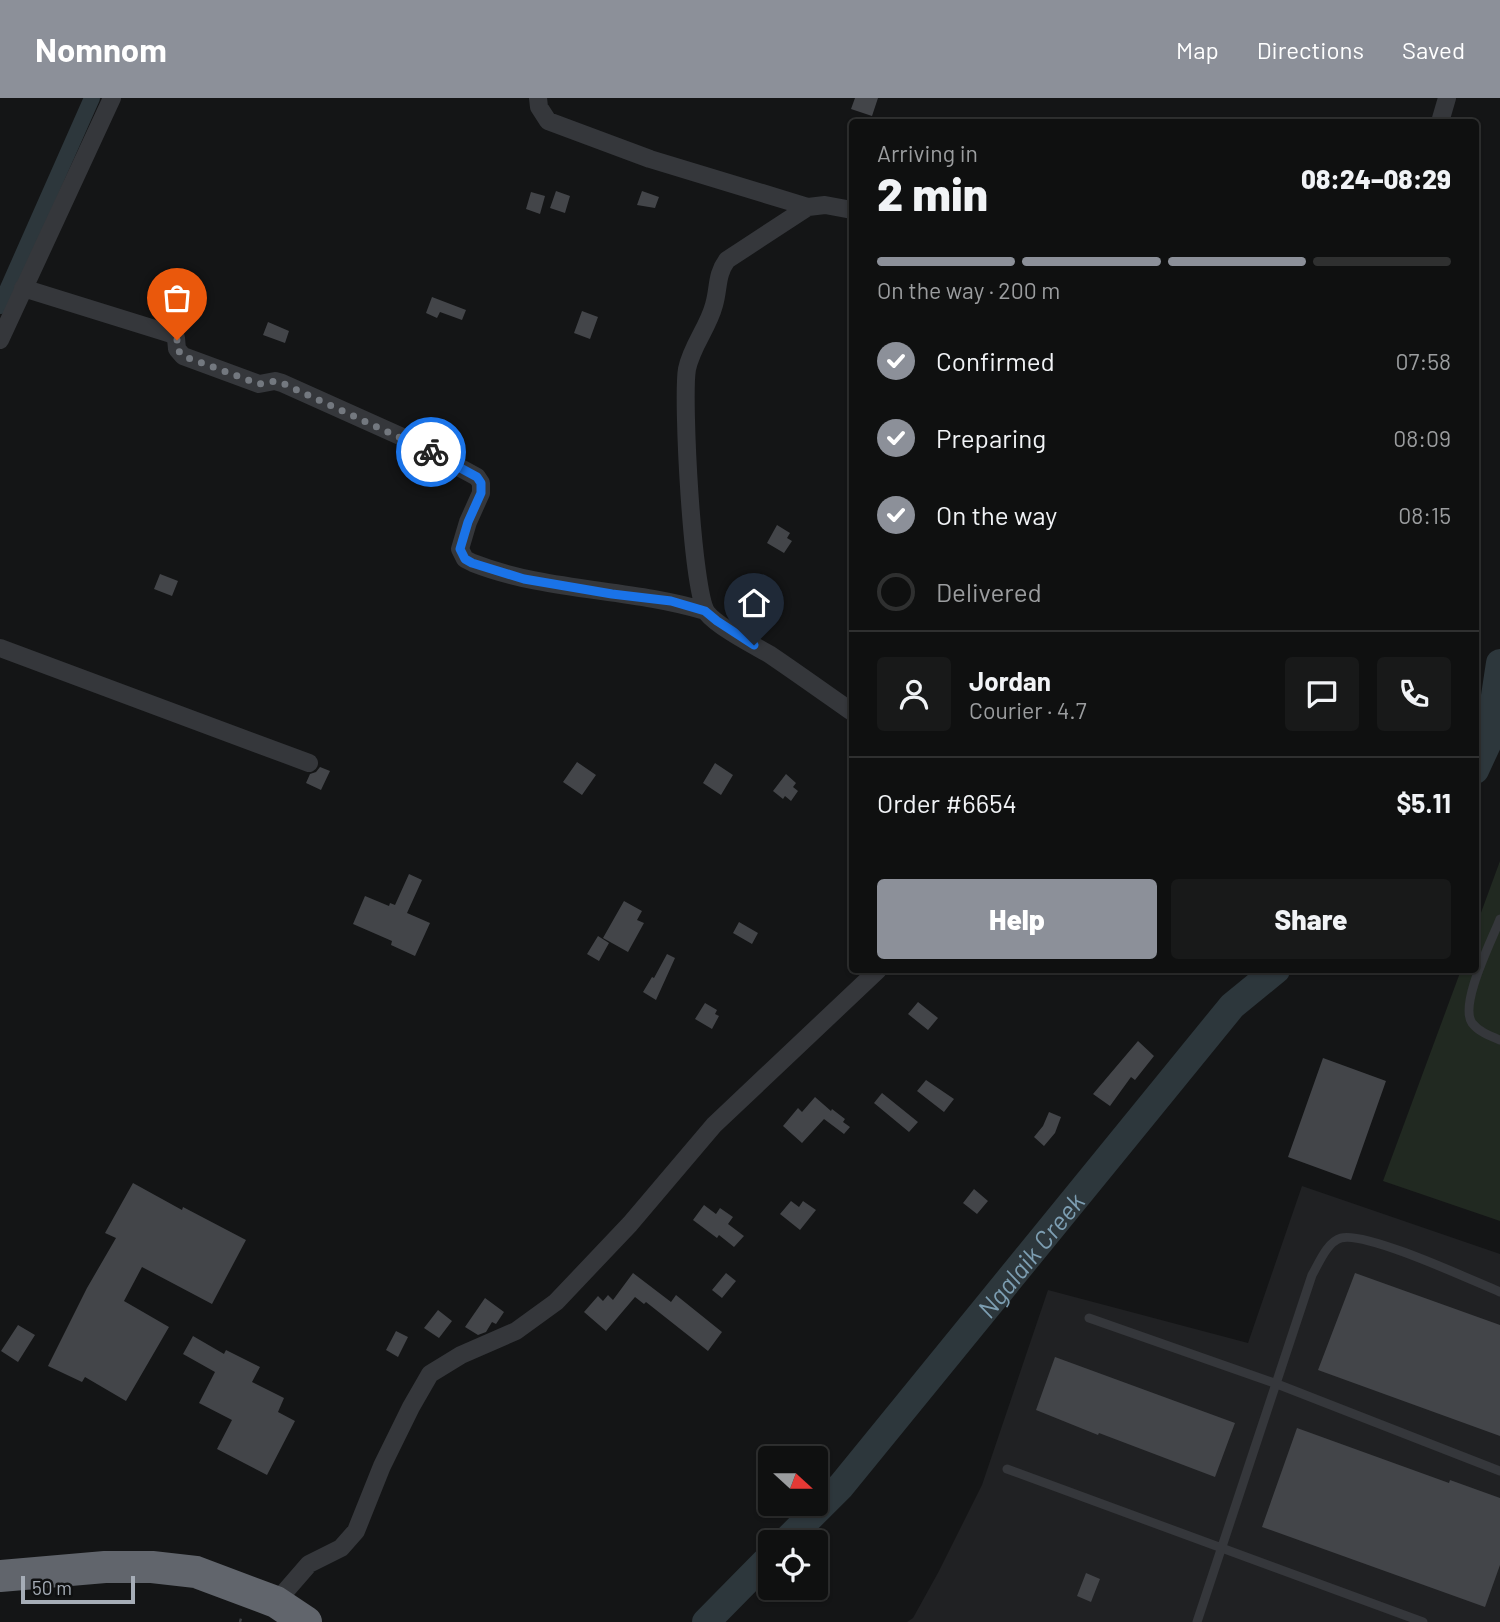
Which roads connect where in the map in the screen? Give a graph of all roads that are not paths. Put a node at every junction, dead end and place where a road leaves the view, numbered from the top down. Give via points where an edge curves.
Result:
1 (112, 98) edge
2 (538, 98) edge
3 (1447, 98) edge
4 (1441, 119) edge
5 (808, 207) junction
6 (849, 209) edge
7 (23, 288) junction
8 (0, 340) edge
9 (705, 611) junction
10 (0, 648) edge
11 (849, 710) edge
12 (309, 763) dead end
13 (1500, 919) edge
14 (875, 973) edge
15 (1500, 1040) edge
16 (1500, 1292) edge
17 (1089, 1318) dead end
18 (1277, 1384) junction
19 (1007, 1469) dead end
20 (1500, 1471) edge
21 (1222, 1548) junction
22 (0, 1576) edge
23 (276, 1602) junction
24 (306, 1622) edge
25 (1197, 1622) edge
26 (1423, 1622) edge

1 - 7 street
2 - 5 street via 543,116 556,124 650,159
3 - 4 street
5 - 6 street
5 - 9 street via 720,269 714,307 687,370 695,568
7 - 8 street
7 - 9 street via 171,334 183,356 259,384 282,383 409,440 477,477 481,493 460,549 472,563 524,579 671,601
9 - 11 street
10 - 12 street
13 - 15 lane via 1468,1009 1473,1024
14 - 23 street via 714,1125 556,1302 516,1331 430,1374 382,1466 356,1531 341,1548 309,1564
16 - 18 lane via 1374,1241 1339,1238 1312,1275
17 - 18 lane
18 - 20 lane
18 - 21 lane
19 - 21 lane
21 - 25 lane
21 - 26 lane
22 - 23 highway via 152,1567 195,1572
23 - 24 highway

